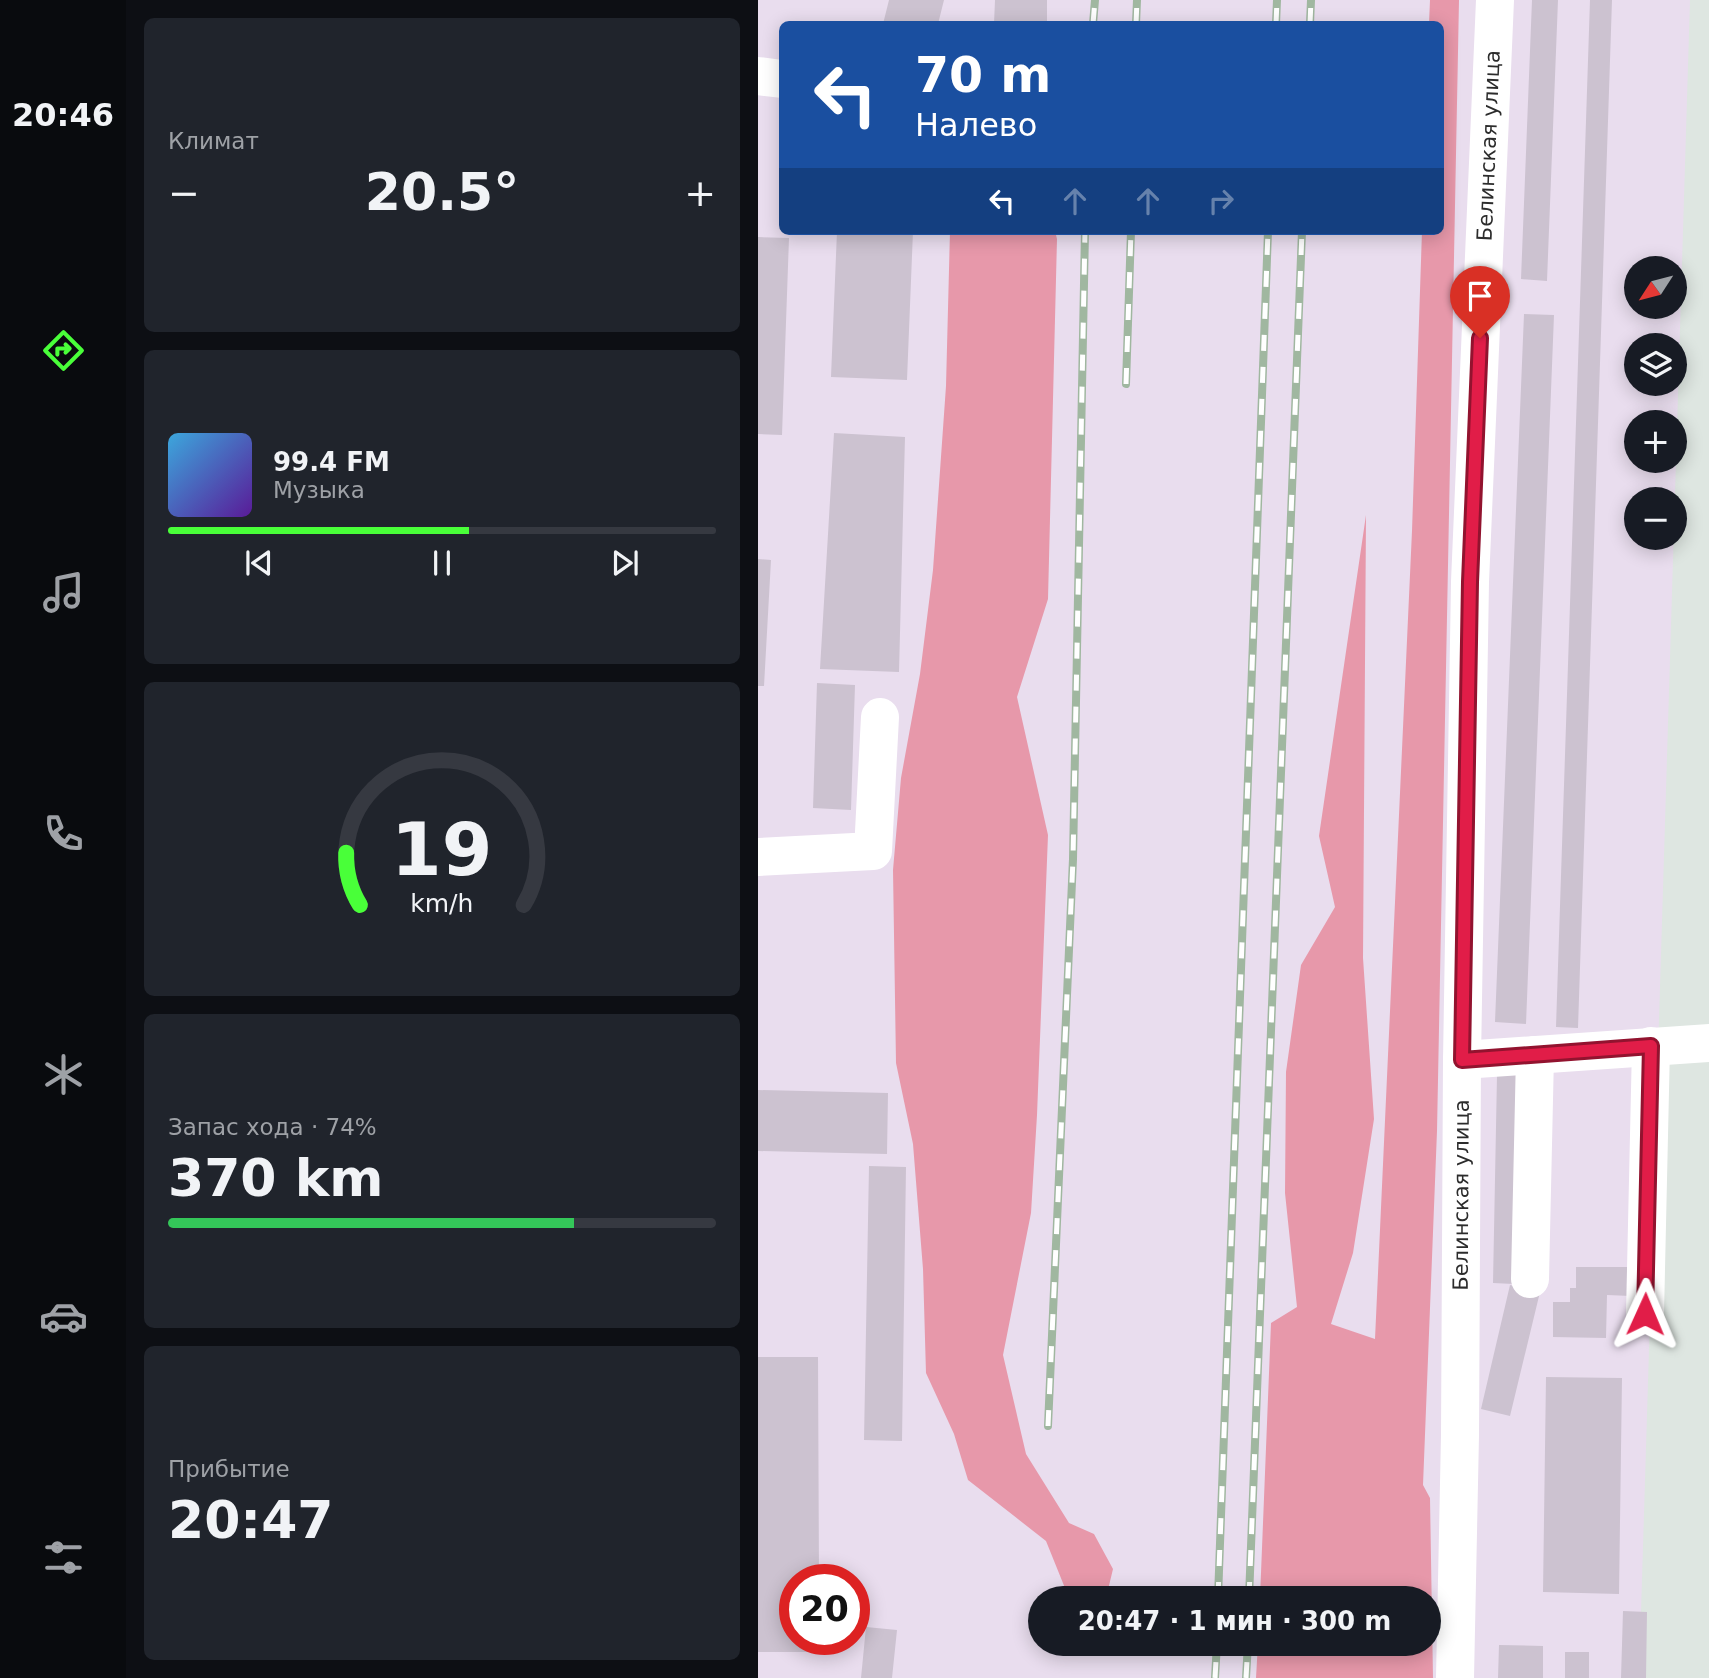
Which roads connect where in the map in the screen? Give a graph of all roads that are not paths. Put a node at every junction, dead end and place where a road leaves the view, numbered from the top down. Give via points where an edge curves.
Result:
1 (1495, 0) edge
2 (758, 76) edge
3 (779, 79) edge
4 (880, 717) dead end
5 (758, 856) edge
6 (1709, 1043) edge
7 (1651, 1046) junction
8 (1535, 1055) junction
9 (1462, 1060) junction
10 (1530, 1279) dead end
11 (1645, 1314) dead end
12 (1455, 1678) edge

1 - 9 street, Белинская улица via 1470,582
2 - 3 street
4 - 5 street via 872,851
6 - 7 street
7 - 8 street
7 - 11 street
8 - 9 street
8 - 10 street
9 - 12 street, Белинская улица

